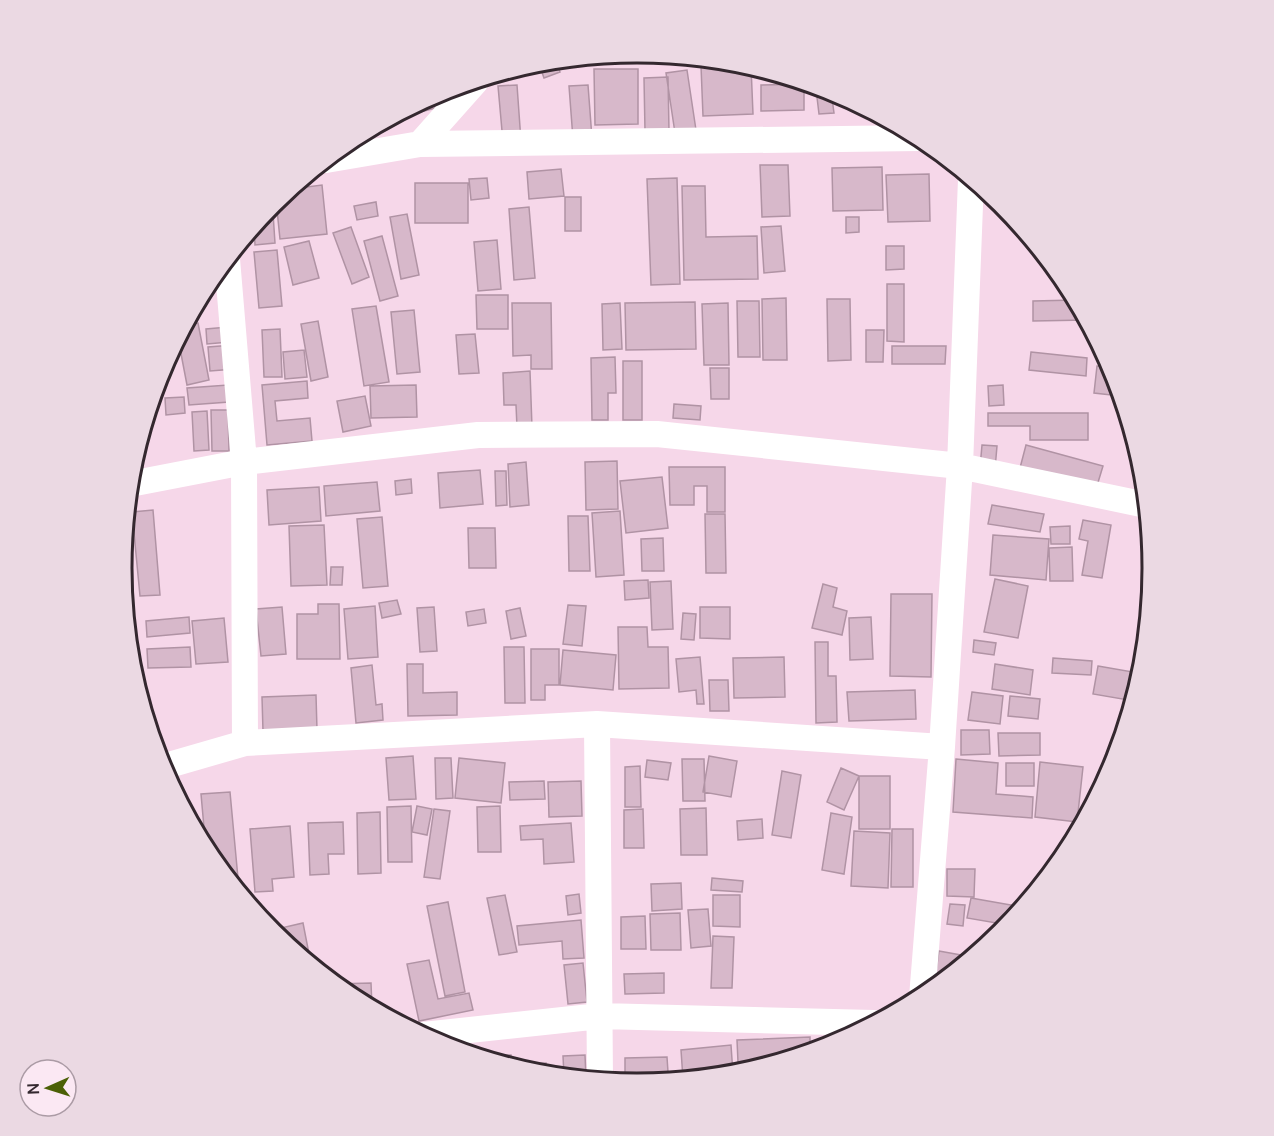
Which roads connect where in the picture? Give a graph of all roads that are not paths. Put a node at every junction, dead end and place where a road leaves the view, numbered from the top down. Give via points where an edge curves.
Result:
1 (465, 94) edge
2 (902, 138) edge
3 (420, 144) junction
4 (344, 157) edge
5 (971, 189) edge
6 (228, 272) edge
7 (244, 462) junction
8 (960, 466) junction
9 (140, 482) edge
10 (1138, 503) edge
11 (597, 724) junction
12 (245, 743) junction
13 (942, 747) junction
14 (172, 764) edge
15 (923, 984) edge
16 (600, 1016) junction
17 (857, 1023) edge
18 (440, 1033) edge
19 (600, 1072) edge

1 - 3 street
2 - 3 street
3 - 4 street
5 - 8 street
6 - 7 street
7 - 8 street via 478,435 657,434
7 - 9 street
7 - 12 street
8 - 10 street
8 - 13 street
11 - 12 street
11 - 13 street
11 - 16 street
12 - 14 street
13 - 15 street
16 - 17 street
16 - 18 street
16 - 19 street

